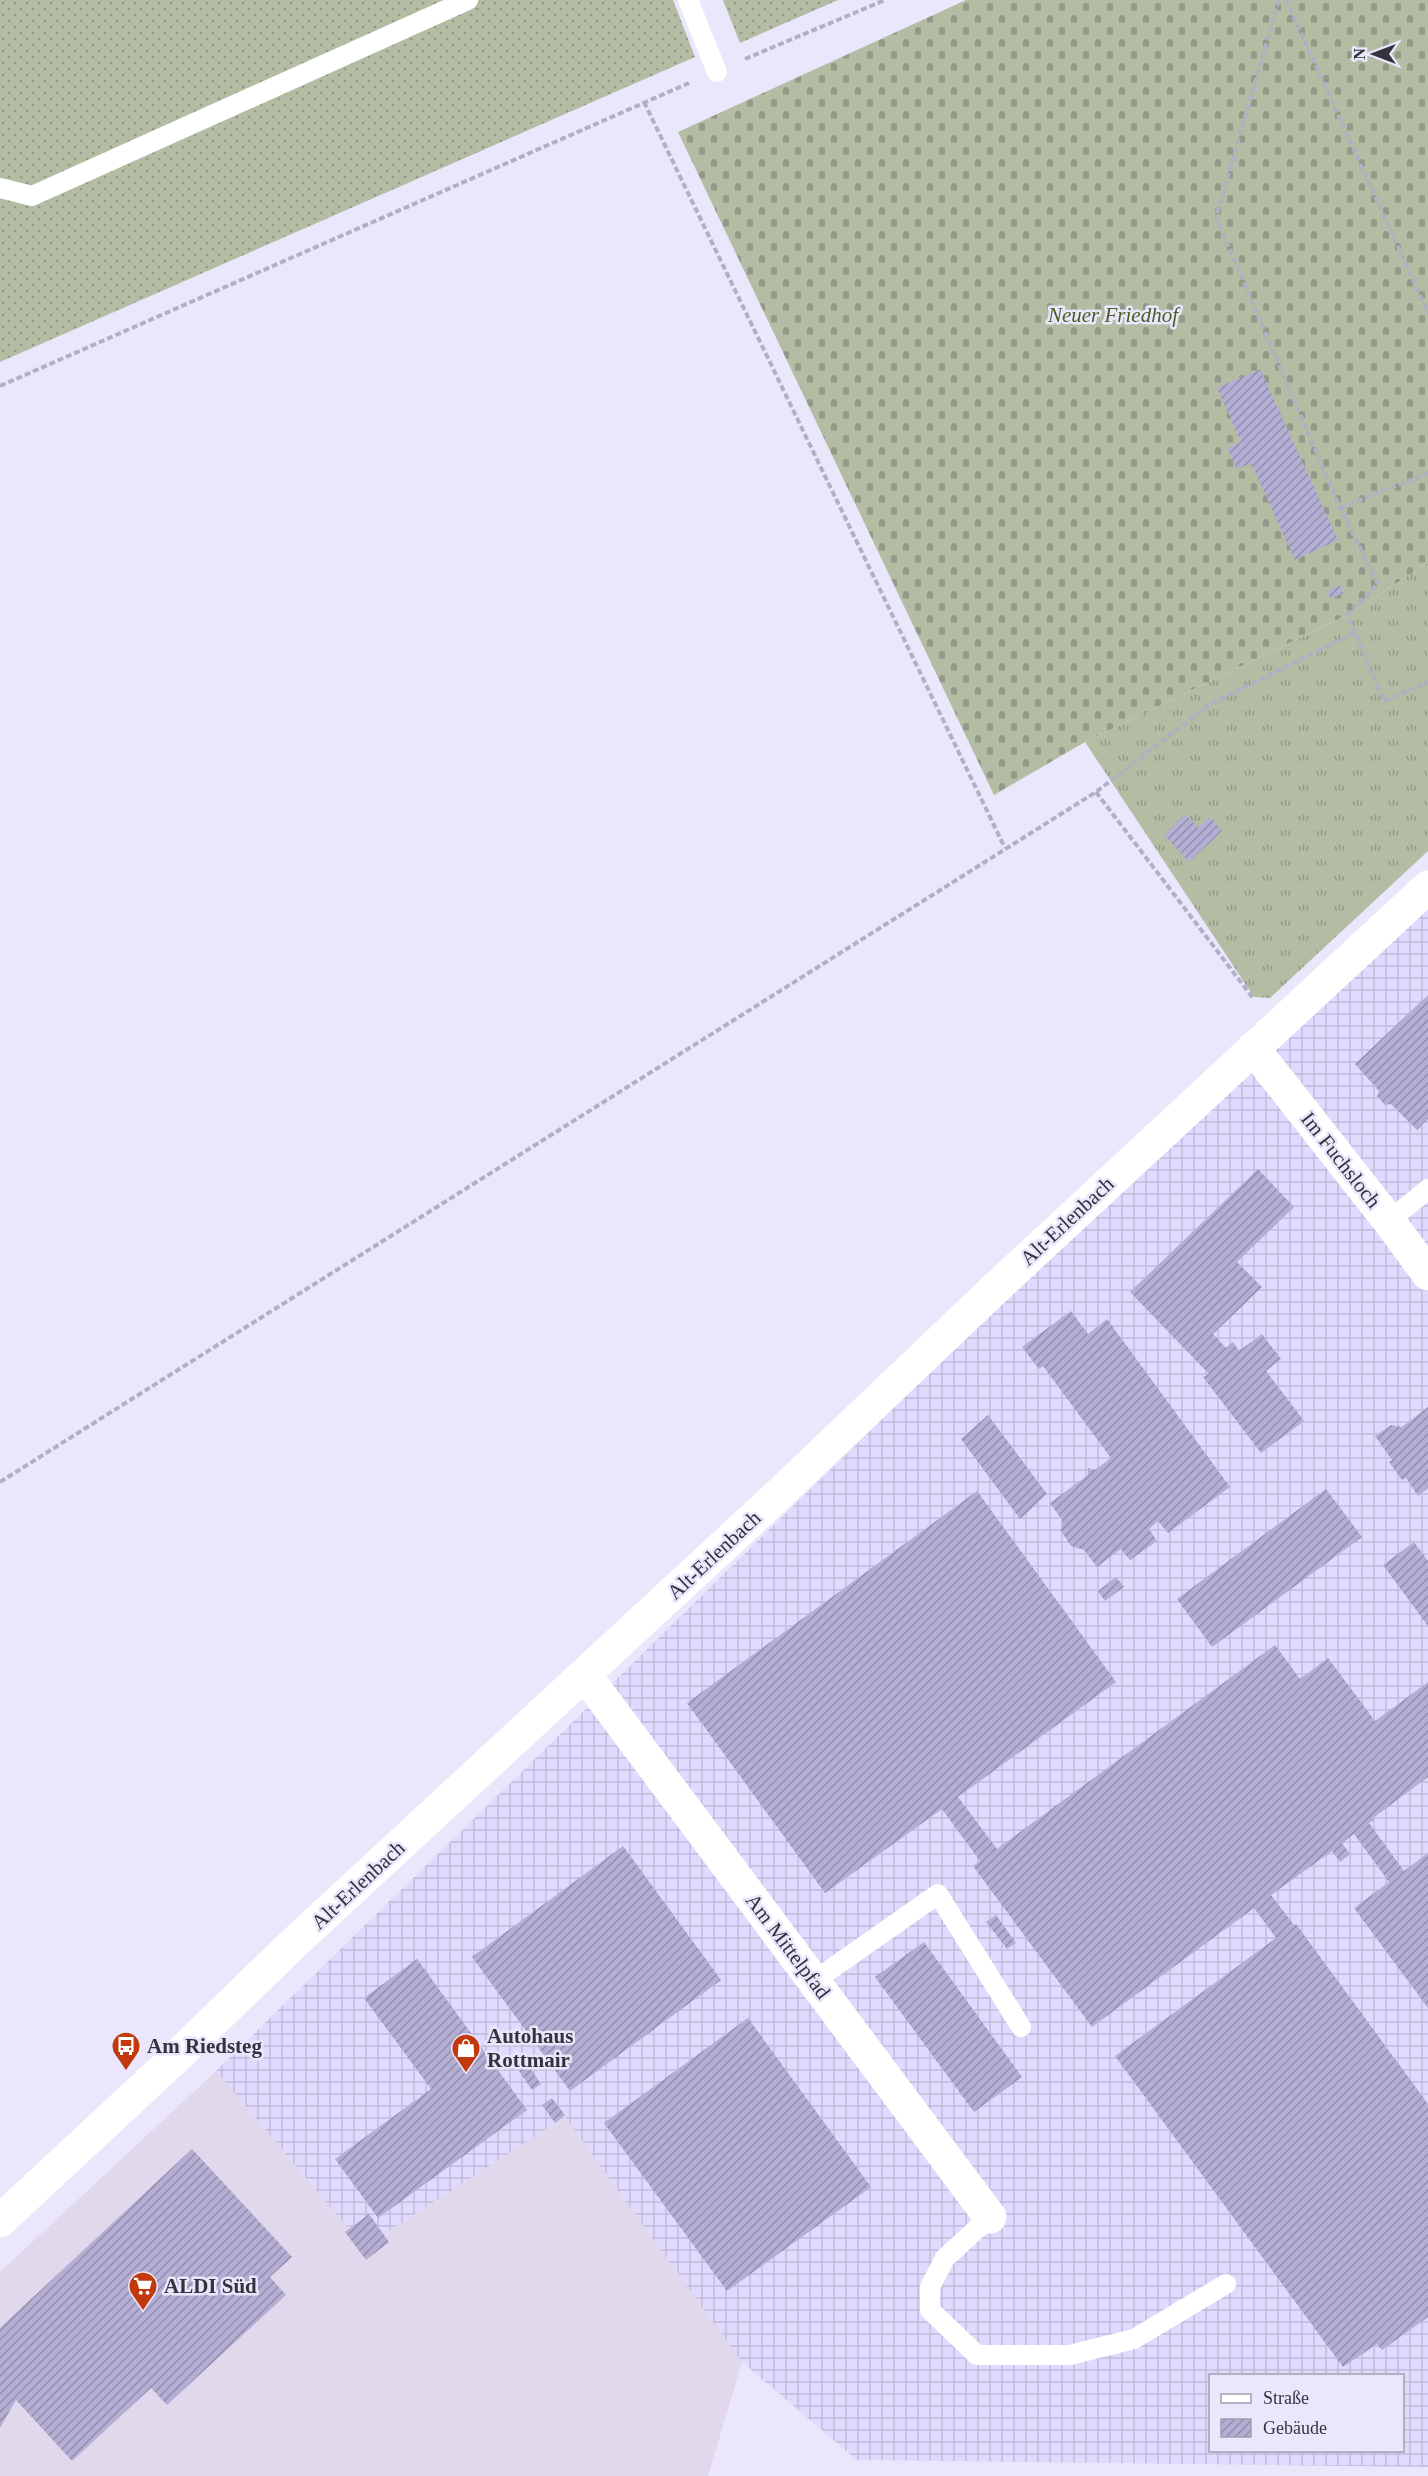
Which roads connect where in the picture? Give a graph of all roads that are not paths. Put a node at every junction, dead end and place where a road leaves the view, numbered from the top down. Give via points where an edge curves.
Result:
1 (468, 0) edge
2 (688, 0) edge
3 (717, 72) road end
4 (0, 188) edge
5 (1428, 887) edge
6 (1264, 1038) junction
7 (1428, 1189) edge
8 (1389, 1221) junction
9 (1428, 1274) edge
10 (585, 1675) junction
11 (814, 1981) junction
12 (1021, 2027) dead end
13 (990, 2217) joint
14 (0, 2222) edge
15 (1226, 2284) dead end

1 - 4 lane via 32,196
2 - 3 lane
5 - 6 street, Alt-Erlenbach
6 - 8 street, Im Fuchsloch
6 - 10 street, Alt-Erlenbach
7 - 8 lane
8 - 9 street, Im Fuchsloch
10 - 11 street, Am Mittelpfad
10 - 14 street, Alt-Erlenbach
11 - 12 lane via 938,1894
11 - 13 street, Am Mittelpfad
13 - 15 lane via 945,2258 930,2287 930,2310 977,2355 1070,2355 1134,2339

